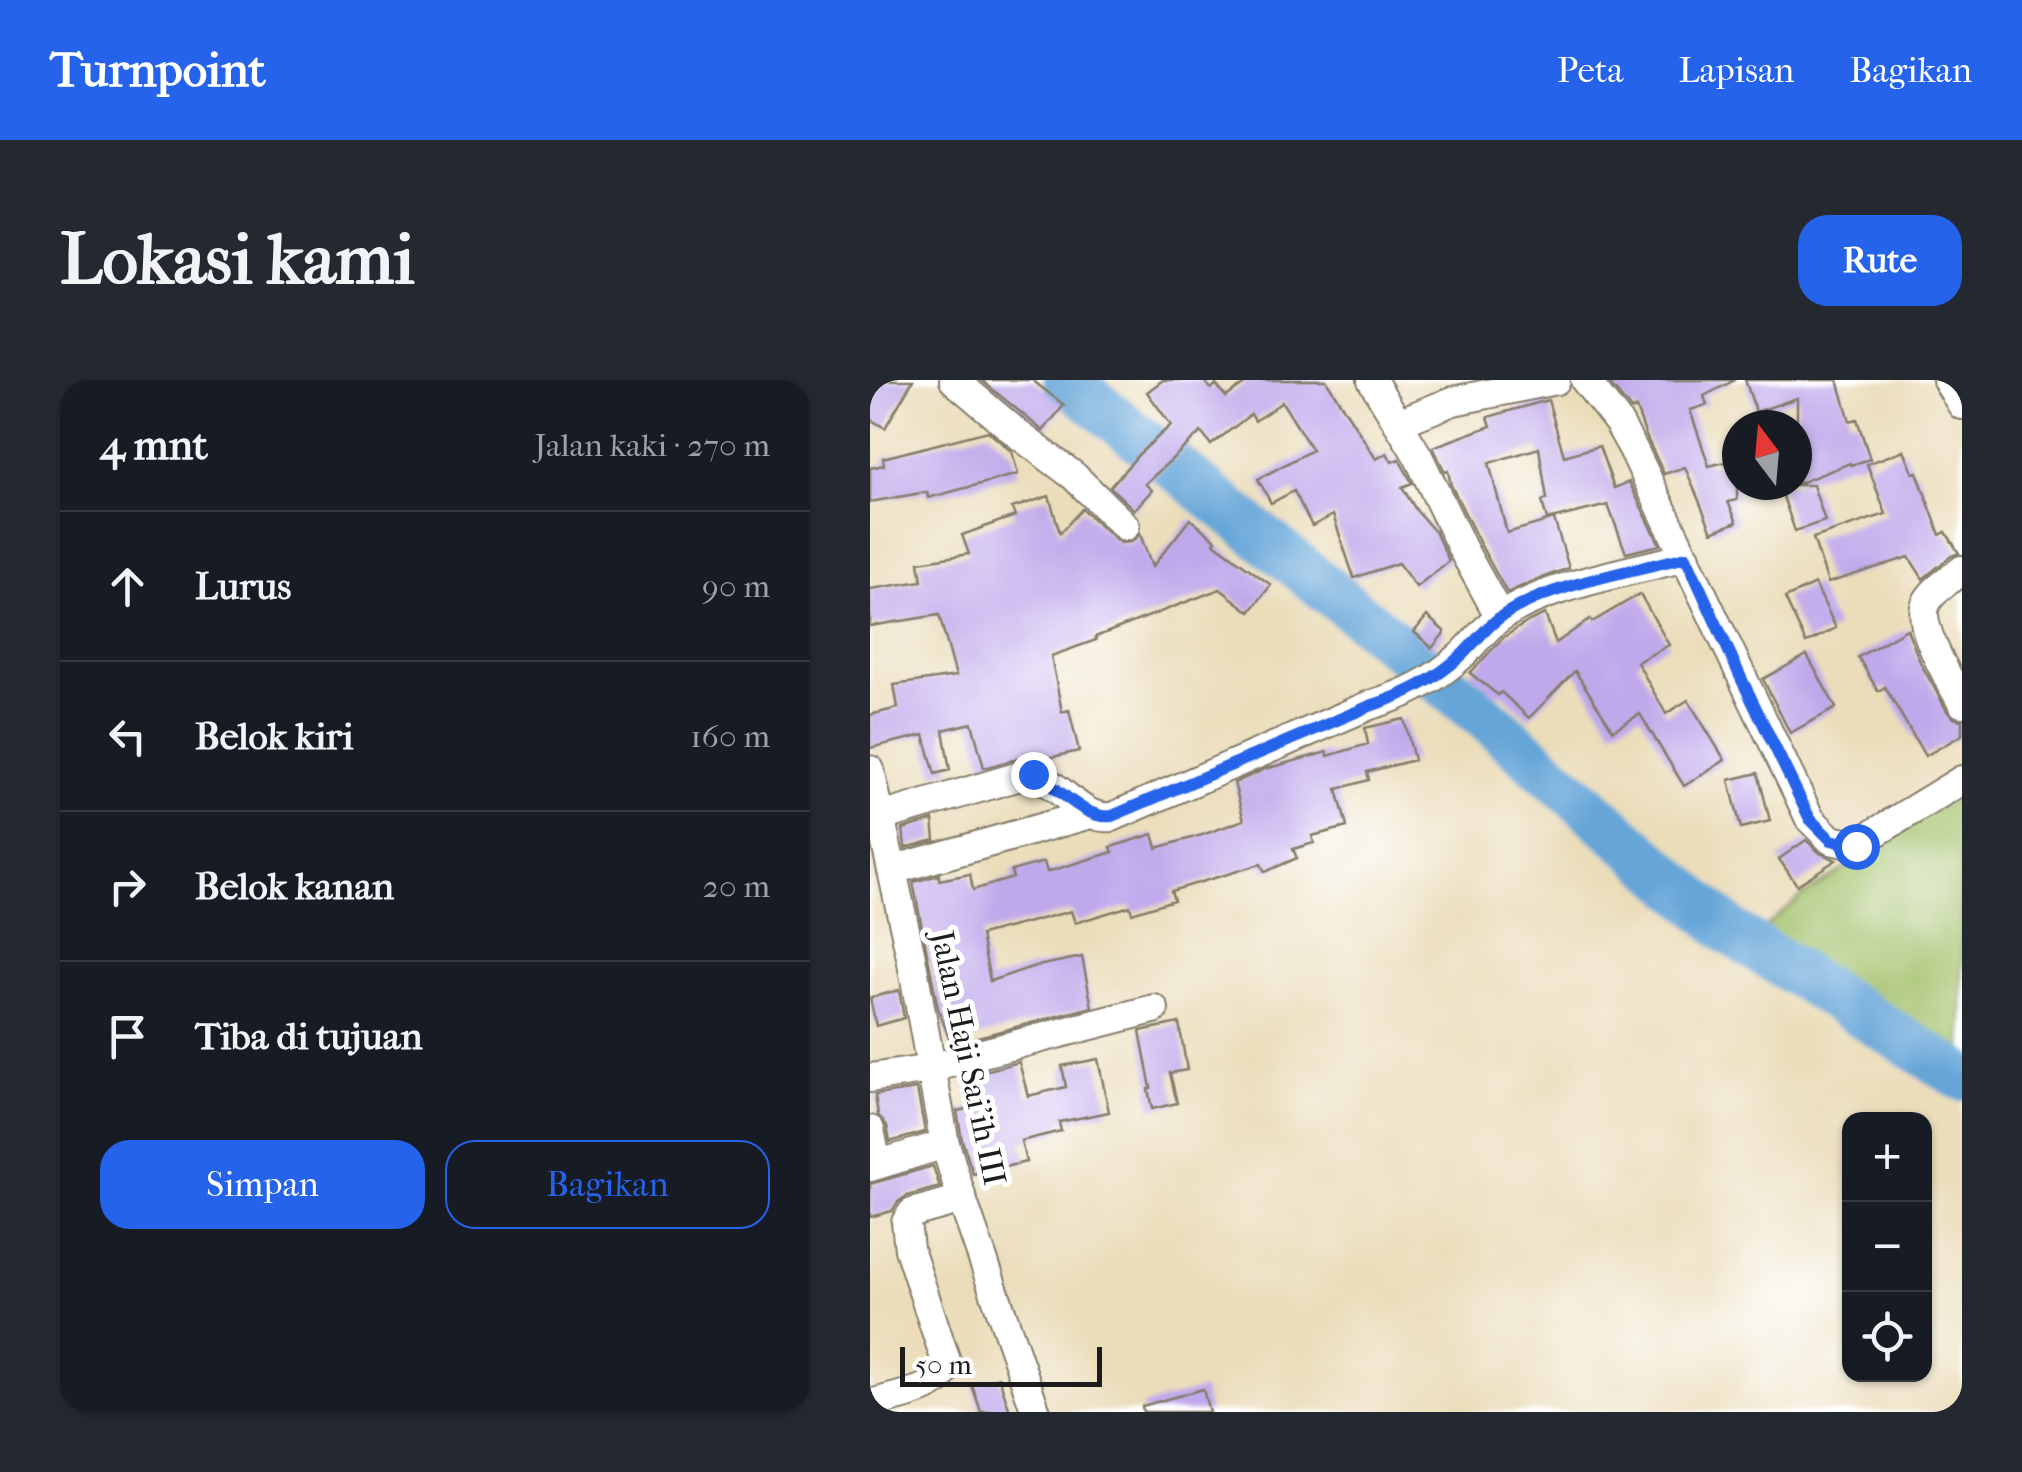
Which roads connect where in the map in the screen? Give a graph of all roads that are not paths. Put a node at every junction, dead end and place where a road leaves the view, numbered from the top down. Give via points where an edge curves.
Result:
1 (954, 380) edge
2 (1372, 380) edge
3 (1556, 380) edge
4 (1947, 380) edge
5 (1595, 382) edge
6 (1962, 405) edge
7 (1398, 424) junction
8 (1125, 526) dead end
9 (1686, 557) junction
10 (1962, 570) edge
11 (1500, 617) junction
12 (1962, 702) edge
13 (870, 770) edge
14 (1962, 780) edge
15 (1090, 814) junction
16 (881, 817) junction
17 (892, 870) junction
18 (1154, 1009) dead end
19 (931, 1069) junction
20 (870, 1078) edge
21 (870, 1130) edge
22 (945, 1144) junction
23 (874, 1166) edge
24 (962, 1198) junction
25 (870, 1404) edge
26 (1036, 1412) edge

1 - 8 street
2 - 7 street
3 - 7 street via 1453,401
4 - 6 street
5 - 9 street
7 - 11 street
9 - 11 street via 1560,590
9 - 14 street via 1810,819 1831,840 1856,846
10 - 12 street via 1926,603 1924,623
11 - 15 street via 1436,676 1403,696 1112,816
13 - 16 street, Jalan Haji Sai'ih III
15 - 16 street via 1033,774
15 - 17 street
16 - 17 street, Jalan Haji Sai'ih III
17 - 19 street, Jalan Haji Sai'ih III
18 - 19 street
19 - 20 street
19 - 22 street, Jalan Haji Sai'ih III
21 - 23 street
22 - 23 street
22 - 24 street, Jalan Haji Sai'ih III
24 - 25 street via 912,1213 906,1222 947,1364 943,1373 928,1386
24 - 26 street, Jalan Haji Sai'ih III

